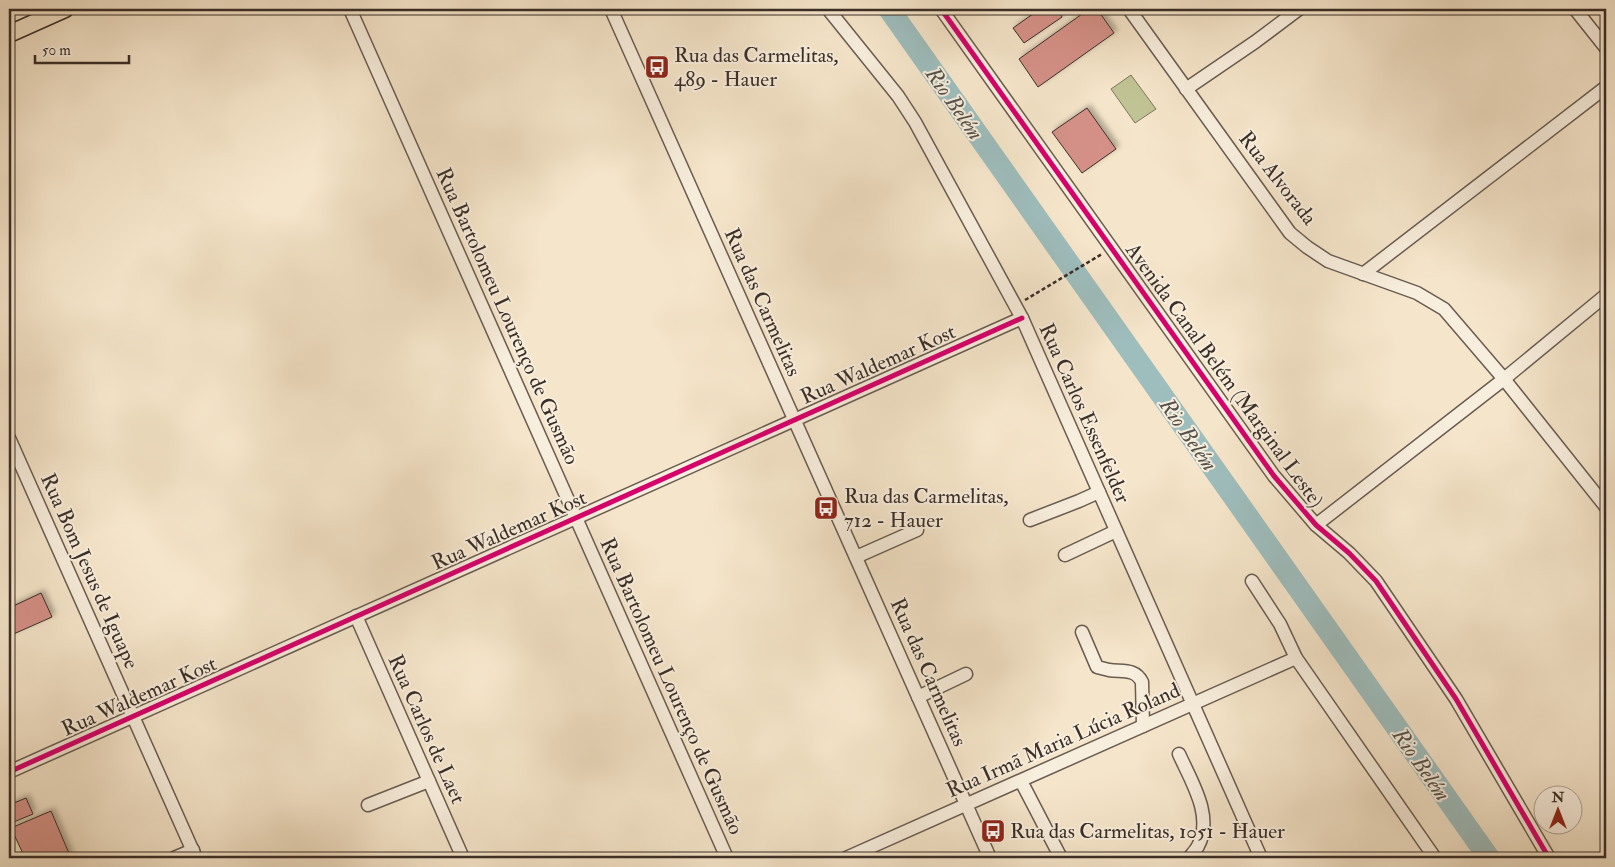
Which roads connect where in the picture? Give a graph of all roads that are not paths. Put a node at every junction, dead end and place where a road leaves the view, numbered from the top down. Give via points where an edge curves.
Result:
1 (65, 9) edge
2 (350, 9) edge
3 (611, 9) edge
4 (828, 9) edge
5 (941, 9) edge
6 (1129, 9) edge
7 (1299, 9) edge
8 (1574, 9) edge
9 (9, 34) edge
10 (1606, 48) edge
11 (1606, 87) edge
12 (1186, 89) junction
13 (1363, 274) junction
14 (1606, 294) edge
15 (1022, 318) junction
16 (1504, 379) junction
17 (794, 420) junction
18 (9, 438) edge
19 (1098, 492) junction
20 (1606, 507) edge
21 (576, 518) junction
22 (1030, 520) dead end
23 (1316, 525) junction
24 (916, 530) dead end
25 (1116, 531) junction
26 (1065, 555) dead end
27 (856, 557) junction
28 (1252, 581) dead end
29 (356, 616) junction
30 (1082, 632) dead end
31 (1296, 658) junction
32 (966, 674) dead end
33 (918, 697) junction
34 (1193, 704) junction
35 (133, 716) junction
36 (1143, 726) junction
37 (1179, 754) dead end
38 (9, 772) edge
39 (429, 781) junction
40 (1021, 781) junction
41 (368, 805) dead end
42 (966, 805) junction
43 (195, 854) edge
44 (174, 858) edge
45 (463, 858) edge
46 (727, 858) edge
47 (846, 858) edge
48 (990, 858) edge
49 (1061, 858) edge
50 (1189, 858) edge
51 (1261, 858) edge
52 (1435, 858) edge
53 (1549, 858) edge

1 - 9 main road
2 - 21 street, Rua Bartolomeu Lourenço de Gusmão
3 - 17 street, Rua das Carmelitas
4 - 15 street, Rua Carlos Essenfelder via 915,122
5 - 23 street, Avenida Canal Belém (Marginal Leste) via 1274,476
6 - 12 street, Rua Alvorada
7 - 12 street
8 - 10 street
11 - 13 street
12 - 13 street, Rua Alvorada via 1290,233 1328,261
13 - 16 street, Rua Alvorada via 1417,293 1444,310
14 - 16 street
15 - 17 street, Rua Waldemar Kost
15 - 19 street, Rua Carlos Essenfelder
16 - 20 street, Rua Alvorada
16 - 23 street
17 - 21 street, Rua Waldemar Kost
17 - 27 street, Rua das Carmelitas
18 - 35 street, Rua Bom Jesus de Iguape
19 - 22 street
19 - 25 street, Rua Carlos Essenfelder
21 - 29 street, Rua Waldemar Kost
21 - 46 street, Rua Bartolomeu Lourenço de Gusmão
23 - 53 street, Avenida Canal Belém (Marginal Leste) via 1376,581 1456,699
24 - 27 street
25 - 26 street
25 - 34 street, Rua Carlos Essenfelder
27 - 33 street, Rua das Carmelitas
28 - 31 street via 1280,624
29 - 35 street, Rua Waldemar Kost
29 - 39 street, Rua Carlos de Laet
30 - 36 street via 1097,667 1135,673 1140,678
31 - 34 street, Rua Irmã Maria Lúcia Roland
31 - 52 street
32 - 33 street
33 - 42 street, Rua das Carmelitas
34 - 36 street, Rua Irmã Maria Lúcia Roland
34 - 51 street, Rua Carlos Essenfelder
35 - 38 street, Rua Waldemar Kost
35 - 43 street, Rua Bom Jesus de Iguape
36 - 40 street, Rua Irmã Maria Lúcia Roland
37 - 50 street via 1203,809 1203,829 1198,846
39 - 41 street
39 - 45 street, Rua Carlos de Laet
40 - 42 street, Rua Irmã Maria Lúcia Roland
40 - 49 street
42 - 47 street, Rua Irmã Maria Lúcia Roland
42 - 48 street, Rua das Carmelitas
43 - 44 street

